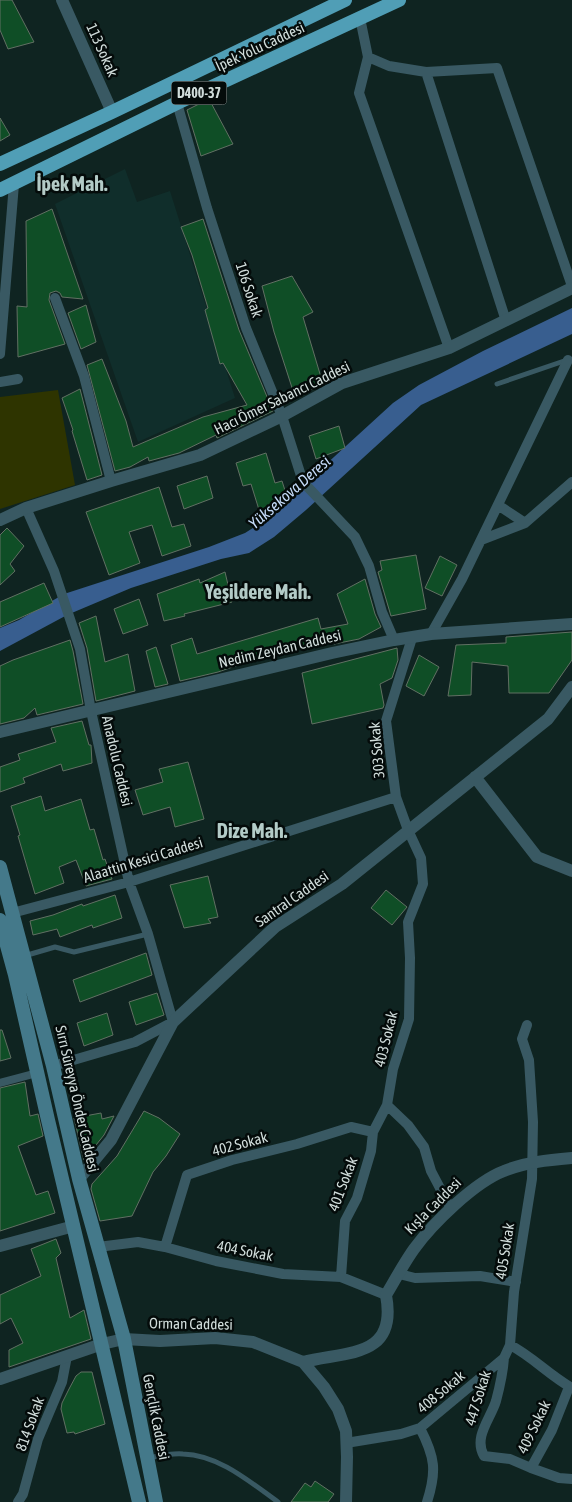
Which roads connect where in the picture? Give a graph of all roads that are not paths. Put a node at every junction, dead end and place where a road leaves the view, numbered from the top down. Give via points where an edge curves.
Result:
1 (62, 0) edge
2 (345, 0) edge
3 (399, 0) edge
4 (360, 18) junction
5 (368, 57) junction
6 (426, 72) junction
7 (177, 103) junction
8 (112, 112) junction
9 (0, 164) edge
10 (14, 184) junction
11 (0, 190) edge
12 (572, 287) edge
13 (55, 298) dead end
14 (506, 321) junction
15 (449, 348) junction
16 (0, 354) edge
17 (570, 359) edge
18 (18, 378) dead end
19 (0, 382) edge
20 (497, 384) dead end
21 (282, 416) junction
22 (111, 480) junction
23 (572, 482) edge
24 (498, 505) junction
25 (26, 508) junction
26 (0, 520) edge
27 (524, 522) junction
28 (481, 540) junction
29 (572, 624) edge
30 (431, 634) junction
31 (412, 638) junction
32 (394, 640) junction
33 (572, 687) edge
34 (91, 711) junction
35 (0, 732) edge
36 (475, 777) junction
37 (396, 797) junction
38 (408, 830) junction
39 (0, 867) edge
40 (572, 871) edge
41 (129, 882) junction
42 (6, 916) edge
43 (148, 934) junction
44 (24, 956) junction
45 (173, 1022) junction
46 (527, 1025) dead end
47 (53, 1066) junction
48 (37, 1073) junction
49 (0, 1083) edge
50 (387, 1105) junction
51 (373, 1132) junction
52 (572, 1158) edge
53 (532, 1162) junction
54 (79, 1179) junction
55 (451, 1210) junction
56 (74, 1226) junction
57 (0, 1246) edge
58 (98, 1247) junction
59 (165, 1247) junction
60 (399, 1274) junction
61 (341, 1277) junction
62 (516, 1282) junction
63 (386, 1295) junction
64 (124, 1339) junction
65 (102, 1344) junction
66 (510, 1345) junction
67 (67, 1356) junction
68 (504, 1358) junction
69 (303, 1362) junction
70 (0, 1379) edge
71 (571, 1388) edge
72 (420, 1428) junction
73 (346, 1443) junction
74 (148, 1458) junction
75 (531, 1468) junction
76 (572, 1479) edge
77 (18, 1502) edge
78 (139, 1502) edge
79 (156, 1502) edge
80 (278, 1502) edge
81 (346, 1502) edge
82 (427, 1502) edge

1 - 8 street, 113 Sokak
2 - 8 highway, İpek Yolu Caddesi / D400-37
3 - 4 highway, İpek Yolu Caddesi / D400-37
4 - 5 street
4 - 7 highway, İpek Yolu Caddesi / D400-37
5 - 6 street via 389,66
5 - 15 street via 359,93
6 - 12 street via 497,68
6 - 14 street
7 - 10 highway, İpek Yolu Caddesi / D400-37
7 - 21 street, 106 Sokak via 246,328
8 - 9 highway, İpek Yolu Caddesi / D400-37
10 - 11 highway, İpek Yolu Caddesi / D400-37
10 - 16 street
12 - 14 street, Hacı Ömer Sabancı Caddesi
13 - 22 street via 84,376
14 - 15 street, Hacı Ömer Sabancı Caddesi
15 - 21 street, Hacı Ömer Sabancı Caddesi via 342,383
17 - 20 lane
17 - 24 street
18 - 19 street
21 - 22 street, Hacı Ömer Sabancı Caddesi via 200,455
21 - 32 street, 106 Sokak via 304,482 355,537 370,566 382,612
22 - 25 street, Hacı Ömer Sabancı Caddesi
23 - 27 street
24 - 27 street
24 - 28 street
25 - 26 street, Hacı Ömer Sabancı Caddesi
25 - 34 street, Anadolu Caddesi via 54,571 80,649
27 - 28 street
28 - 30 street
29 - 30 street, Nedim Zeydan Caddesi
30 - 31 street, Nedim Zeydan Caddesi
31 - 32 street, Nedim Zeydan Caddesi
31 - 37 street, 303 Sokak via 386,721
32 - 34 street, Nedim Zeydan Caddesi
33 - 36 street, Santral Caddesi via 548,719
34 - 35 street, Nedim Zeydan Caddesi
34 - 41 street, Anadolu Caddesi
36 - 38 street, Santral Caddesi
36 - 40 street via 537,857
37 - 38 street, 303 Sokak
37 - 41 street, Alaattin Kesici Caddesi
38 - 45 street, Santral Caddesi via 342,884 274,927
38 - 50 street, 403 Sokak via 421,858 423,884 408,922 409,1019 393,1069
39 - 42 main road, Sırrı Süreyya Önder Caddesi
41 - 42 street, Alaattin Kesici Caddesi
41 - 43 street, Anadolu Caddesi
42 - 44 main road, Sırrı Süreyya Önder Caddesi
42 - 48 main road, Sırrı Süreyya Önder Caddesi via 15,975
43 - 44 lane via 74,952 55,947
43 - 45 street, Anadolu Caddesi
44 - 47 main road, Sırrı Süreyya Önder Caddesi
45 - 47 street via 135,1042
45 - 54 street, Santral Caddesi via 111,1140
46 - 53 street, 405 Sokak via 522,1039 529,1060
47 - 54 main road, Sırrı Süreyya Önder Caddesi
48 - 49 street
48 - 56 main road, Sırrı Süreyya Önder Caddesi
50 - 51 street, 401 Sokak
50 - 55 street via 408,1125 424,1147 431,1171
51 - 59 street, 402 Sokak via 351,1127 187,1175
51 - 61 street, 401 Sokak via 371,1151 357,1198 345,1221
52 - 53 street, Kışla Caddesi
53 - 55 street, Kışla Caddesi via 482,1182
53 - 62 street, 405 Sokak
54 - 58 main road, Sırrı Süreyya Önder Caddesi
55 - 60 street, Kışla Caddesi via 414,1249
56 - 57 street
56 - 65 main road, Sırrı Süreyya Önder Caddesi
58 - 59 street, 404 Sokak via 138,1242
58 - 64 main road, Sırrı Süreyya Önder Caddesi
59 - 61 street, 404 Sokak via 216,1262 283,1274
60 - 62 street via 415,1278 480,1276
60 - 63 street, Kışla Caddesi
61 - 63 street, 404 Sokak
62 - 66 street, 405 Sokak
63 - 69 street via 388,1320 382,1336 372,1346 358,1352
64 - 65 street, Orman Caddesi
64 - 69 street, Orman Caddesi via 214,1338 252,1342
64 - 74 main road, Gençlik Caddesi
65 - 67 street, Orman Caddesi
65 - 78 main road
66 - 68 street, 408 Sokak
66 - 71 street via 526,1353
67 - 70 street, Orman Caddesi
67 - 77 street, 814 Sokak via 62,1382 38,1439
68 - 72 street, 408 Sokak
68 - 75 street, 447 Sokak via 500,1384 484,1424 480,1450 484,1456 510,1459
69 - 73 street, Orman Caddesi via 338,1410 346,1430
71 - 75 street, 409 Sokak
72 - 73 street, 408 Sokak
72 - 82 street via 434,1467
73 - 81 street, Orman Caddesi
74 - 79 main road, Gençlik Caddesi
74 - 80 lane via 182,1454 209,1459 234,1471
75 - 76 street, 409 Sokak

